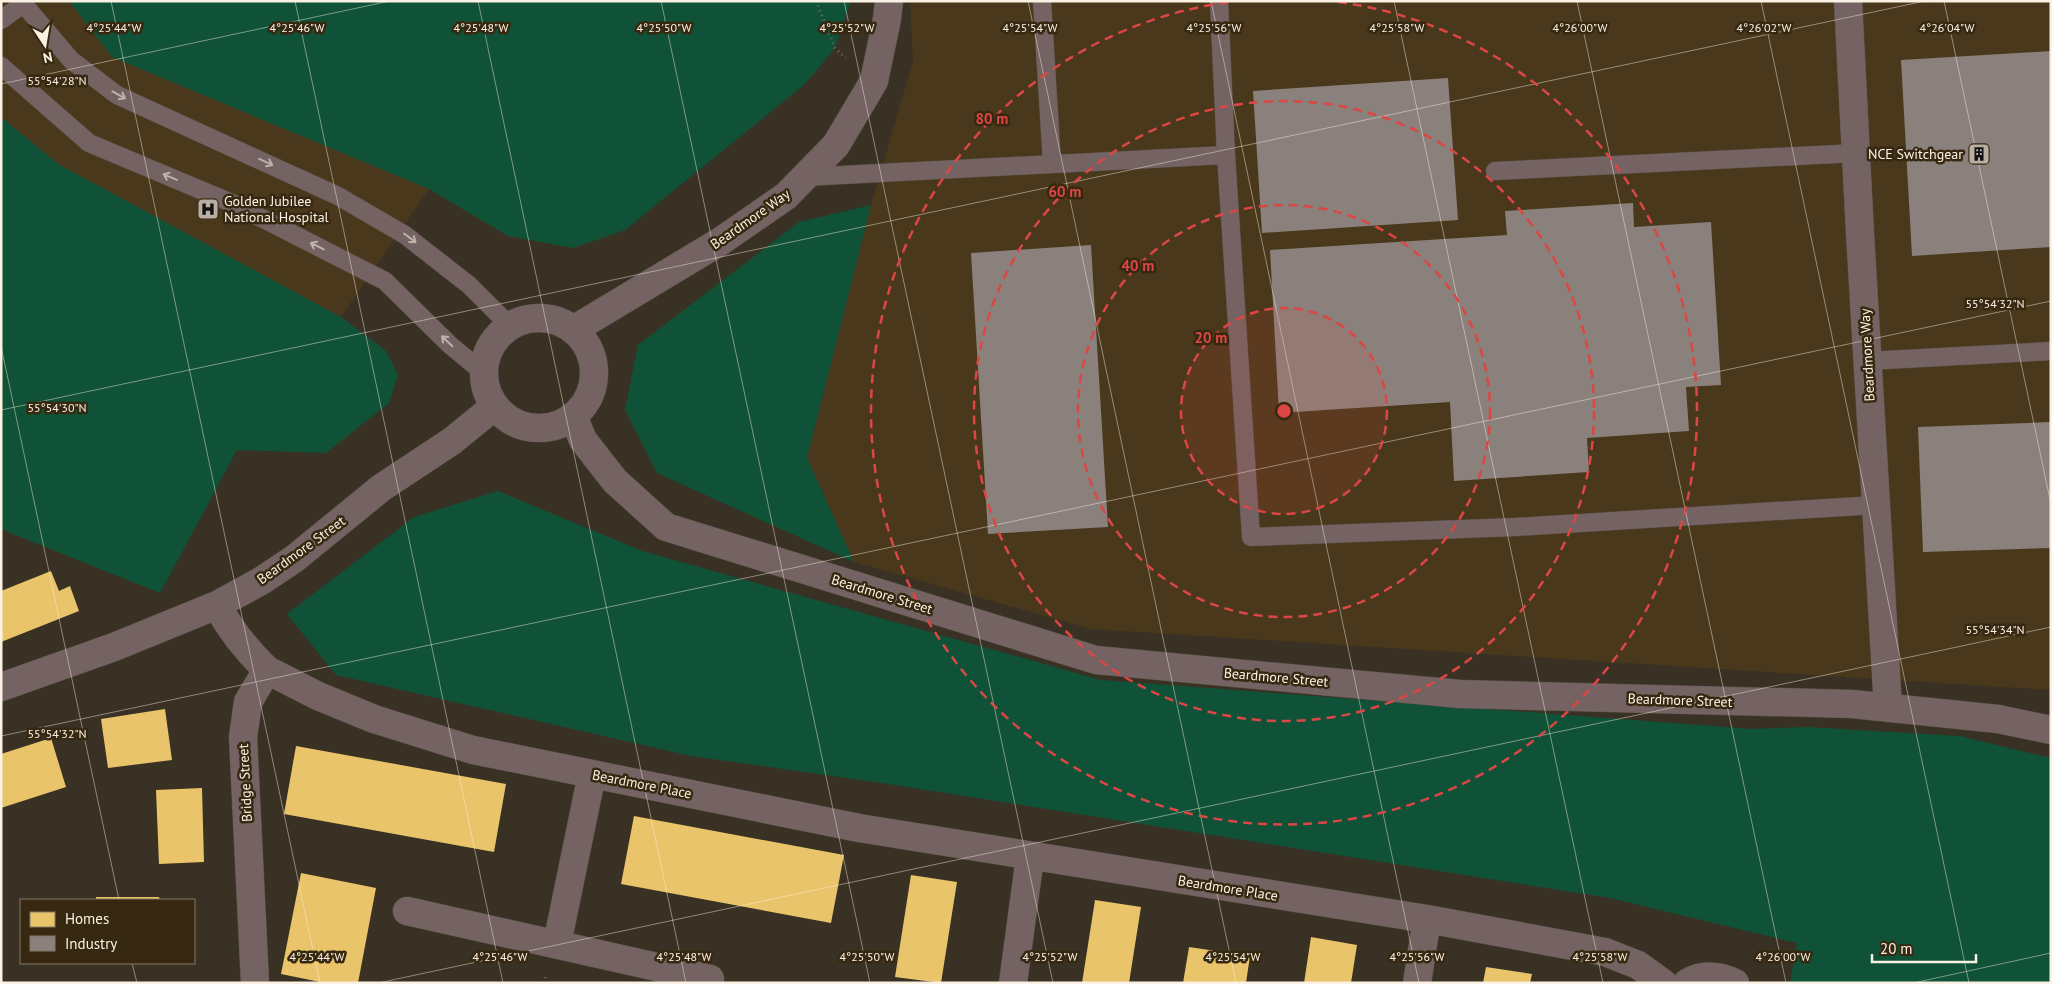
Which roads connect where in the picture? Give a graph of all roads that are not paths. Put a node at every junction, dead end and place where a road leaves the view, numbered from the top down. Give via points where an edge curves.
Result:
1 (889, 1) edge
2 (1042, 1) edge
3 (1219, 1) edge
4 (1848, 1) edge
5 (22, 3) edge
6 (1, 20) edge
7 (1, 66) edge
8 (1856, 153) junction
9 (1226, 155) junction
10 (1052, 164) junction
11 (1495, 171) dead end
12 (804, 177) junction
13 (510, 326) junction
14 (573, 330) junction
15 (2051, 351) edge
16 (1867, 361) junction
17 (484, 373) junction
18 (495, 406) junction
19 (573, 416) junction
20 (1876, 505) junction
21 (217, 606) junction
22 (267, 670) junction
23 (1, 688) edge
24 (1888, 708) junction
25 (2051, 730) edge
26 (592, 774) junction
27 (1030, 857) junction
28 (407, 911) dead end
29 (1427, 919) junction
30 (557, 944) junction
31 (710, 979) dead end
32 (256, 983) edge
33 (1013, 983) edge
34 (1418, 983) edge
35 (1662, 983) edge
36 (1687, 983) edge
37 (1735, 983) edge

1 - 12 street, Beardmore Way via 874,81 836,145
2 - 10 lane
3 - 9 lane
4 - 8 street, Beardmore Way
5 - 6 lane
5 -> 13 lane via 71,60 117,95 338,196 389,225 469,285
17 -> 7 lane via 450,345 385,281 234,204 89,143
8 - 11 lane
8 - 16 street, Beardmore Way
9 - 10 lane
9 - 20 lane via 1251,537 1515,527
10 - 12 lane
12 - 14 street, Beardmore Way via 786,196 721,241
13 - 14 street via 542,318
13 - 17 street via 496,338 486,354
14 - 19 street via 591,356 594,373 584,404
15 - 16 lane
16 - 20 street, Beardmore Way
17 - 18 street via 486,391
18 - 19 street via 524,426 541,428
18 - 21 street, Beardmore Street via 452,441 381,488 294,559
19 - 24 street, Beardmore Street via 583,440 616,482 666,527 1096,660 1460,694 1852,704
20 - 24 street, Beardmore Way
21 - 22 street via 245,650
21 - 23 street, Beardmore Street via 114,648
22 - 26 street, Beardmore Place via 318,696 383,722 473,750
22 - 32 street, Bridge Street via 248,702 243,737
24 - 25 street, Beardmore Street via 1998,719
26 - 27 street, Beardmore Place via 859,828
26 - 30 street
27 - 29 street, Beardmore Place
27 - 33 street
28 - 30 street
29 - 34 street
29 - 35 street, Beardmore Place via 1605,952 1638,965
30 - 31 street
36 - 37 street via 1708,976 1726,978

